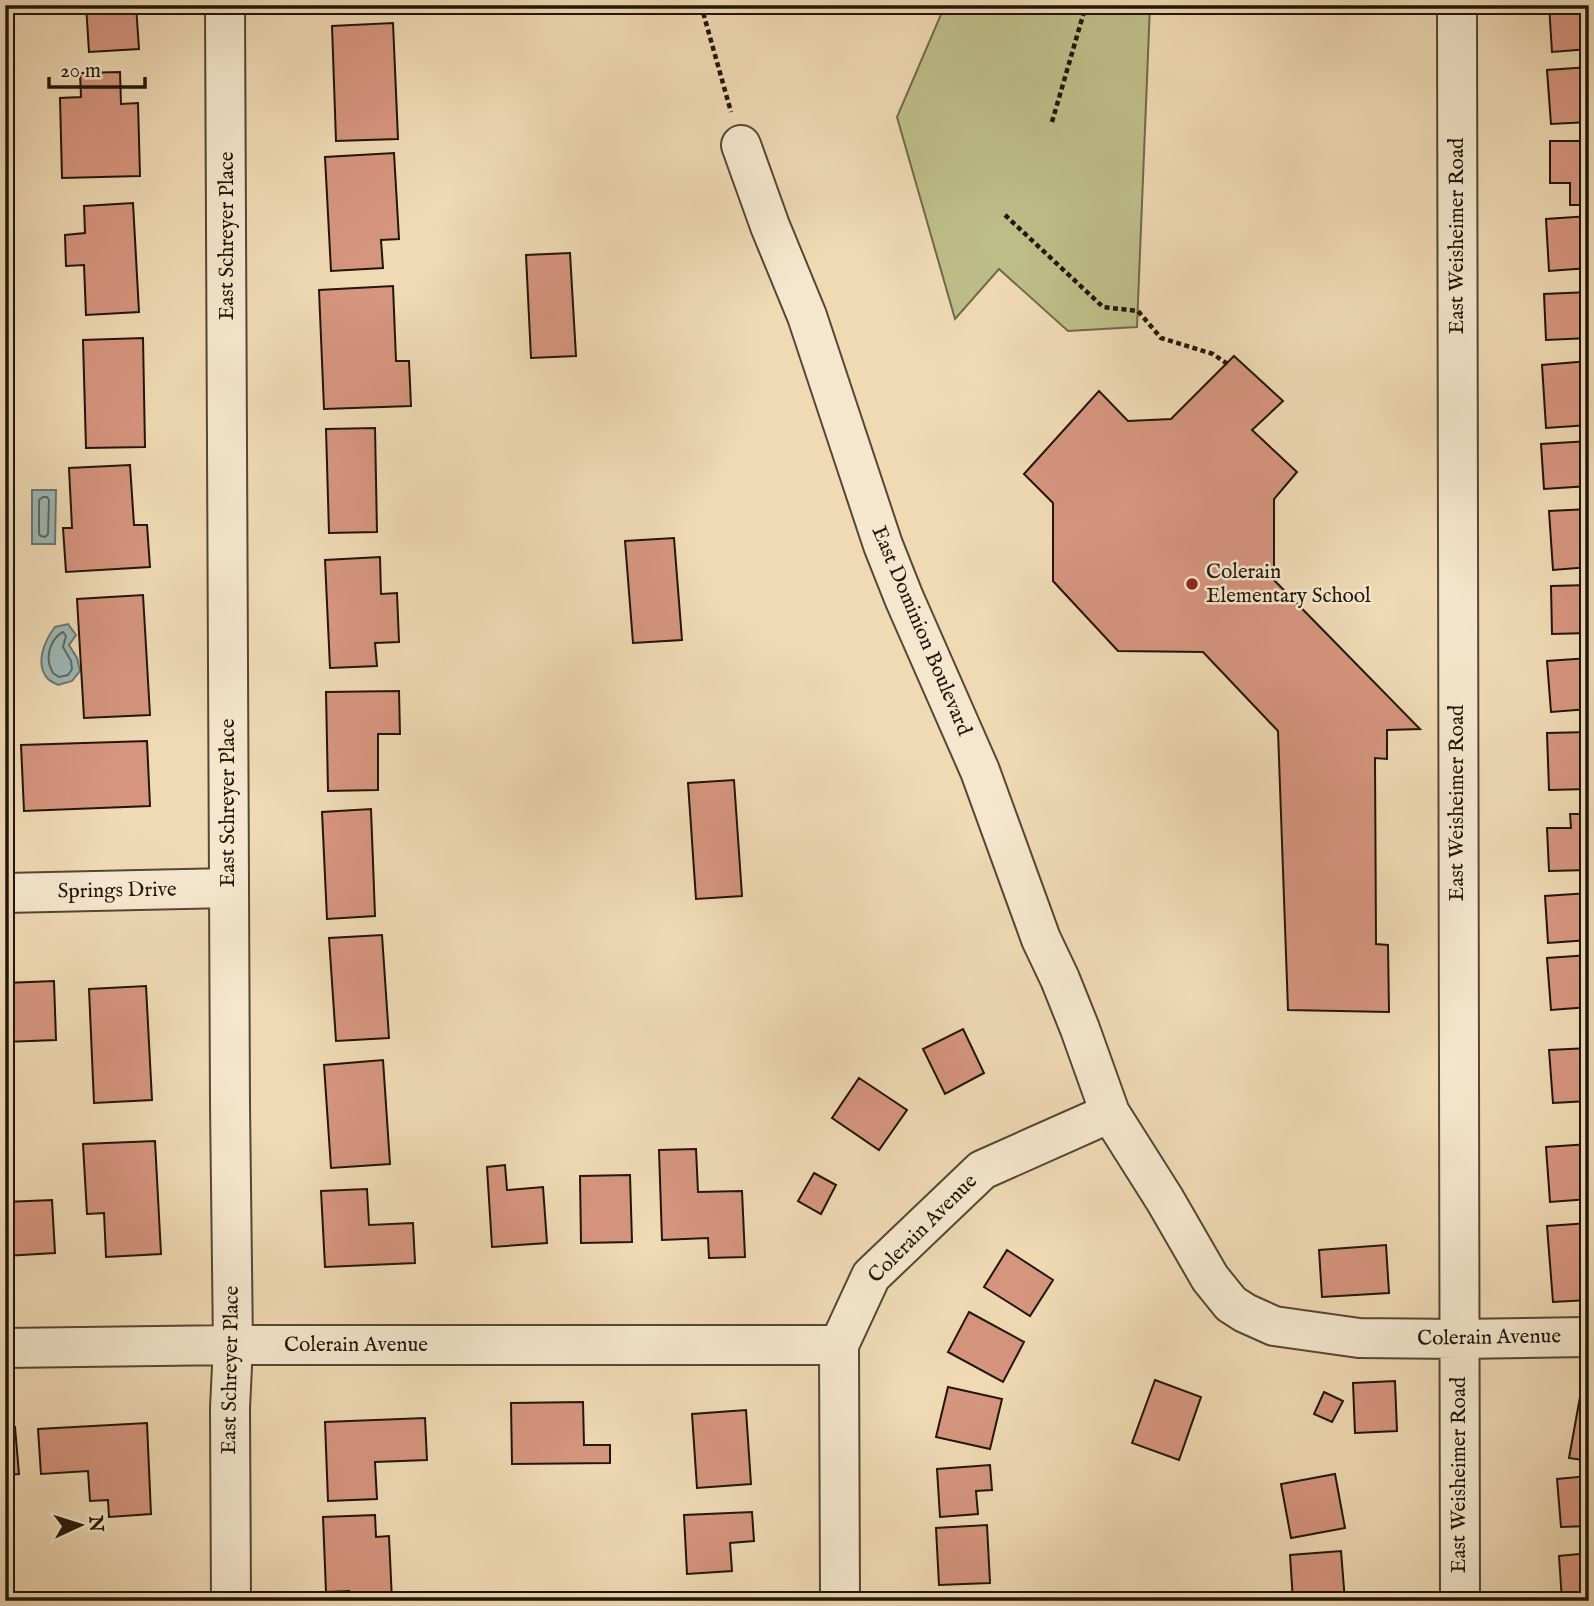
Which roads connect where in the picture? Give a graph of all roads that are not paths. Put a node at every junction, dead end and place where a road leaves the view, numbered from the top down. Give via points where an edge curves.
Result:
1 (225, 5) edge
2 (1457, 5) edge
3 (741, 145) road end
4 (229, 888) junction
5 (5, 893) edge
6 (1110, 1113) junction
7 (1587, 1337) edge
8 (1459, 1339) junction
9 (233, 1345) junction
10 (839, 1345) junction
11 (5, 1348) edge
12 (231, 1601) edge
13 (840, 1601) edge
14 (1460, 1601) edge

1 - 4 street, East Schreyer Place
2 - 8 street, East Weisheimer Road
3 - 6 street, East Dominion Boulevard via 807,316 883,545 980,771
4 - 5 street, Springs Drive
4 - 9 street, East Schreyer Place
6 - 8 street, Colerain Avenue via 1210,1278 1231,1304 1274,1326 1359,1338
6 - 10 street, Colerain Avenue via 982,1170 871,1276
7 - 8 street, Colerain Avenue
8 - 14 street, East Weisheimer Road
9 - 10 street, Colerain Avenue
9 - 11 street, Colerain Avenue
9 - 12 street, East Schreyer Place
10 - 13 street

